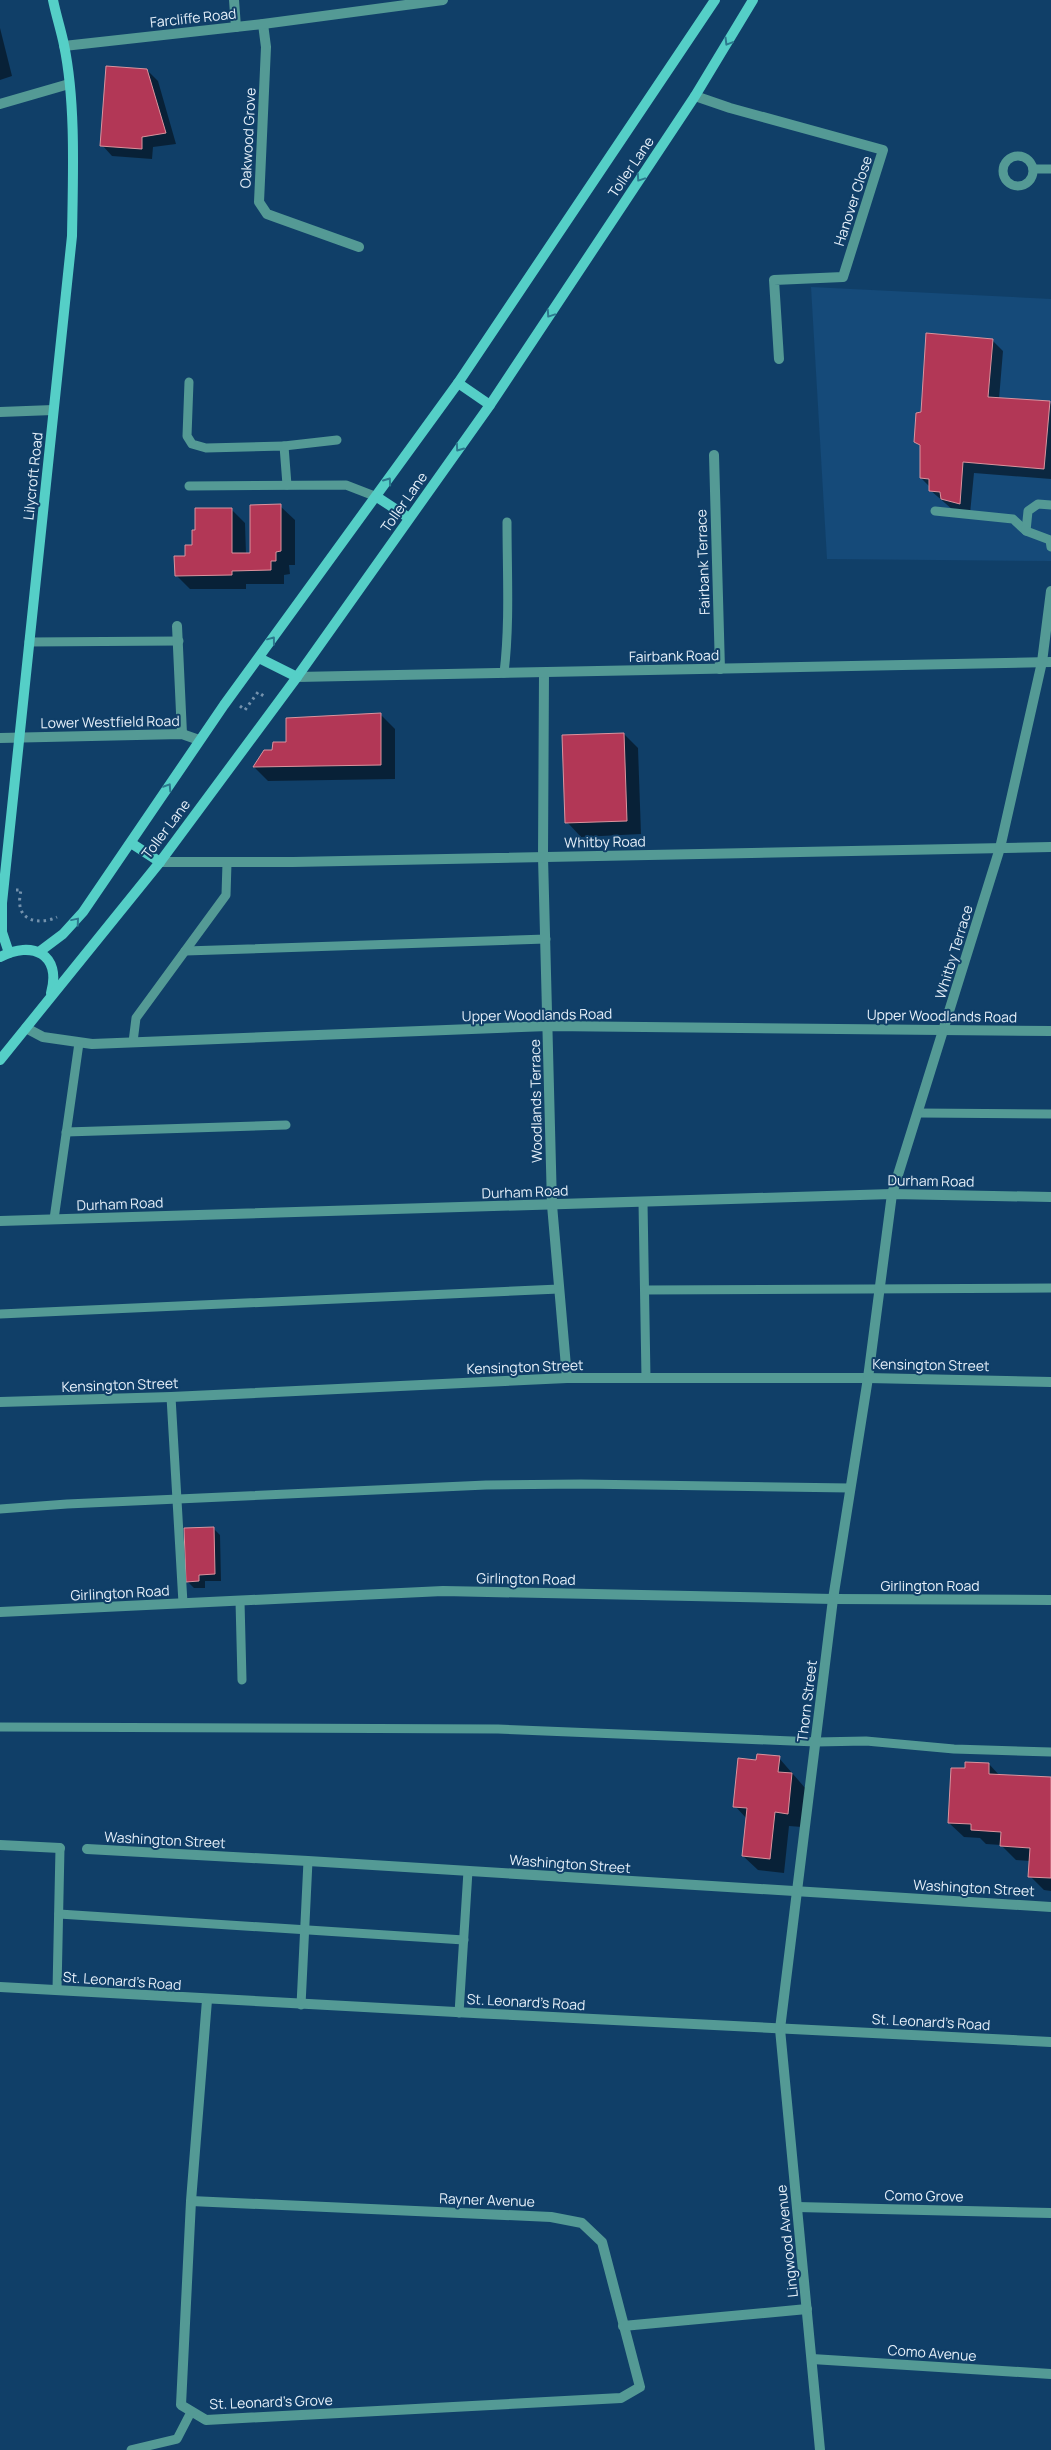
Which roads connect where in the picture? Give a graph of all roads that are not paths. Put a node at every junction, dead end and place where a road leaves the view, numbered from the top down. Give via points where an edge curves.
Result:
1 (53, 0) edge
2 (234, 0) edge
3 (443, 0) edge
4 (715, 0) edge
5 (753, 0) edge
6 (421, 1) edge
7 (263, 24) junction
8 (236, 27) junction
9 (64, 46) junction
10 (69, 84) junction
11 (695, 96) junction
12 (0, 104) edge
13 (1033, 169) dead end
14 (1051, 169) edge
15 (359, 247) dead end
16 (779, 359) dead end
17 (189, 382) dead end
18 (458, 383) junction
19 (490, 404) junction
20 (53, 410) junction
21 (0, 412) edge
22 (338, 440) dead end
23 (284, 446) junction
24 (714, 455) dead end
25 (287, 485) junction
26 (189, 486) dead end
27 (377, 497) junction
28 (1051, 505) edge
29 (935, 511) dead end
30 (409, 518) junction
31 (507, 522) dead end
32 (1026, 531) junction
33 (1050, 542) edge
34 (1051, 591) edge
35 (178, 626) dead end
36 (179, 641) junction
37 (29, 642) junction
38 (259, 658) junction
39 (1047, 662) edge
40 (720, 669) junction
41 (544, 673) junction
42 (504, 674) junction
43 (297, 677) junction
44 (182, 734) junction
45 (20, 737) junction
46 (0, 738) edge
47 (199, 740) junction
48 (5, 829) edge
49 (131, 843) junction
50 (1051, 847) edge
51 (1000, 848) junction
52 (543, 858) junction
53 (160, 862) junction
54 (227, 862) junction
55 (546, 939) junction
56 (2, 940) edge
57 (185, 951) junction
58 (39, 952) junction
59 (5, 956) edge
60 (49, 999) junction
61 (548, 1026) junction
62 (26, 1028) junction
63 (944, 1030) junction
64 (1051, 1031) edge
65 (79, 1042) junction
66 (133, 1042) junction
67 (0, 1060) edge
68 (918, 1113) junction
69 (1051, 1114) edge
70 (286, 1125) dead end
71 (66, 1132) junction
72 (892, 1194) junction
73 (1051, 1197) edge
74 (643, 1202) junction
75 (552, 1205) junction
76 (54, 1219) junction
77 (0, 1220) edge
78 (880, 1288) junction
79 (1051, 1288) edge
80 (559, 1289) junction
81 (645, 1290) junction
82 (0, 1314) edge
83 (567, 1378) junction
84 (646, 1378) junction
85 (868, 1378) junction
86 (1051, 1382) edge
87 (171, 1397) junction
88 (0, 1402) edge
89 (850, 1488) junction
90 (178, 1500) junction
91 (0, 1509) edge
92 (833, 1599) junction
93 (1051, 1600) edge
94 (240, 1601) junction
95 (183, 1603) junction
96 (0, 1612) edge
97 (242, 1680) dead end
98 (0, 1727) edge
99 (816, 1742) junction
100 (1051, 1752) edge
101 (0, 1845) edge
102 (60, 1848) joint
103 (87, 1849) dead end
104 (308, 1861) junction
105 (468, 1871) junction
106 (798, 1892) junction
107 (1051, 1907) edge
108 (59, 1914) junction
109 (305, 1929) junction
110 (464, 1940) junction
111 (0, 1987) edge
112 (57, 1990) junction
113 (207, 2000) junction
114 (301, 2005) junction
115 (459, 2013) junction
116 (780, 2029) junction
117 (1051, 2042) edge
118 (191, 2201) junction
119 (797, 2207) junction
120 (1051, 2213) edge
121 (807, 2310) junction
122 (623, 2326) junction
123 (812, 2359) junction
124 (1051, 2374) edge
125 (621, 2398) joint
126 (191, 2412) junction
127 (131, 2450) edge
128 (820, 2450) edge

1 - 9 main road, Lilycroft Road
2 - 8 street
3 - 6 street, Farcliffe Road
4 - 18 main road, Toller Lane
5 -> 11 main road, Toller Lane
6 - 7 street, Farcliffe Road
7 - 8 street, Farcliffe Road
7 - 15 street, Oakwood Grove via 266,47 259,190 262,208 278,218
8 - 9 street, Farcliffe Road
9 - 10 main road, Lilycroft Road
10 - 12 street
10 - 20 main road, Lilycroft Road via 72,236
11 - 16 street, Hanover Close via 883,150 843,277 774,280
11 -> 19 main road, Toller Lane
13 - 14 lane
17 - 23 lane via 188,436 192,444 206,448
18 - 19 main road
27 -> 18 main road, Toller Lane
19 -> 30 main road, Toller Lane
20 - 21 street
20 - 37 main road, Lilycroft Road
22 - 23 lane
23 - 25 lane
24 - 40 street, Fairbank Terrace
25 - 26 lane
25 - 27 lane via 346,485
27 - 30 main road
38 -> 27 main road, Toller Lane
28 - 32 lane via 1038,504 1028,511
29 - 32 lane via 1013,519
30 - 43 main road, Toller Lane
31 - 42 lane via 509,632
32 - 33 lane
34 - 39 street, Whitby Terrace
35 - 36 street
36 - 37 lane
36 - 44 street
37 - 45 main road, Lilycroft Road
38 - 43 main road
38 - 47 main road, Toller Lane
39 - 40 street, Fairbank Road
39 - 51 street, Whitby Terrace
40 - 41 street, Fairbank Road
41 - 42 street, Fairbank Road
41 - 52 street, Woodlands Terrace
42 - 43 street, Fairbank Road
43 - 53 main road, Toller Lane
44 - 45 street, Lower Westfield Road
44 - 47 street, Lower Westfield Road
45 - 46 street, Lower Westfield Road
45 - 48 main road, Lilycroft Road
49 -> 47 main road, Toller Lane
48 - 56 main road, Lilycroft Road
49 - 53 main road
58 -> 49 main road, Toller Lane via 74,924
50 - 51 street, Whitby Road
51 - 52 street, Whitby Road
51 - 63 street, Whitby Terrace
52 - 54 street, Whitby Road
52 - 55 street, Woodlands Terrace
53 - 54 street, Whitby Road
53 - 60 main road, Toller Lane
54 - 57 lane via 226,895
55 - 57 lane
55 - 61 street, Woodlands Terrace
56 - 59 main road, Lilycroft Road
57 - 66 lane via 136,1018
58 - 59 main road via 25,951
58 - 60 main road, Toller Lane via 49,960 54,972
60 - 62 main road, Toller Lane
61 - 63 street, Upper Woodlands Road
61 - 66 street, Upper Woodlands Road
61 - 75 street, Woodlands Terrace
62 - 65 street, Upper Woodlands Road via 43,1037
62 - 67 main road, Toller Lane
63 - 64 street, Upper Woodlands Road
63 - 68 street, Whitby Terrace
65 - 66 street, Upper Woodlands Road
65 - 71 lane
68 - 69 lane
68 - 72 street, Whitby Terrace
70 - 71 lane
71 - 76 lane
72 - 73 street, Durham Road
72 - 74 street, Durham Road
72 - 78 street, Whitby Terrace
74 - 75 street, Durham Road
74 - 81 lane
75 - 76 street, Durham Road
75 - 80 street, Woodlands Terrace
76 - 77 street, Durham Road
78 - 79 lane
78 - 81 lane
78 - 85 street, Whitby Terrace
80 - 82 lane
80 - 83 street, Woodlands Terrace
81 - 84 lane
83 - 84 street, Kensington Street
83 - 87 street, Kensington Street
84 - 85 street, Kensington Street
85 - 86 street, Kensington Street
85 - 89 street, Thorn Street
87 - 88 street, Kensington Street
87 - 90 lane
89 - 90 lane via 581,1484
89 - 92 street, Thorn Street
90 - 91 lane
90 - 95 lane
92 - 93 street, Girlington Road
92 - 94 street, Girlington Road via 444,1591
92 - 99 street, Thorn Street
94 - 95 street, Girlington Road
94 - 97 lane
95 - 96 street, Girlington Road
98 - 99 lane via 498,1729
99 - 100 lane via 866,1741 954,1749
99 - 106 street, Thorn Street
101 - 102 street
102 - 108 lane
103 - 104 street, Washington Street
104 - 105 street, Washington Street
104 - 109 lane
105 - 106 street, Washington Street
105 - 110 lane
106 - 107 street, Washington Street
106 - 116 street, Thorn Street
108 - 109 lane
108 - 112 lane
109 - 110 lane
109 - 114 lane
110 - 115 lane
111 - 112 street, St. Leonard's Road
112 - 113 street, St. Leonard's Road
113 - 114 street, St. Leonard's Road
113 - 118 street, St. Leonard's Grove
114 - 115 street, St. Leonard's Road
115 - 116 street, St. Leonard's Road
116 - 117 street, St. Leonard's Road
116 - 119 street, Lingwood Avenue
118 - 122 street, Rayner Avenue via 551,2217 582,2223 602,2242
118 - 126 street, St. Leonard's Grove via 181,2406
119 - 120 street, Como Grove
119 - 121 street, Lingwood Avenue
121 - 122 street
121 - 123 street, Lingwood Avenue
122 - 125 street, Rayner Avenue via 640,2387
123 - 124 street, Como Avenue
123 - 128 street, Lingwood Avenue
125 - 126 street, St. Leonard's Grove via 206,2420
126 - 127 lane via 177,2439

